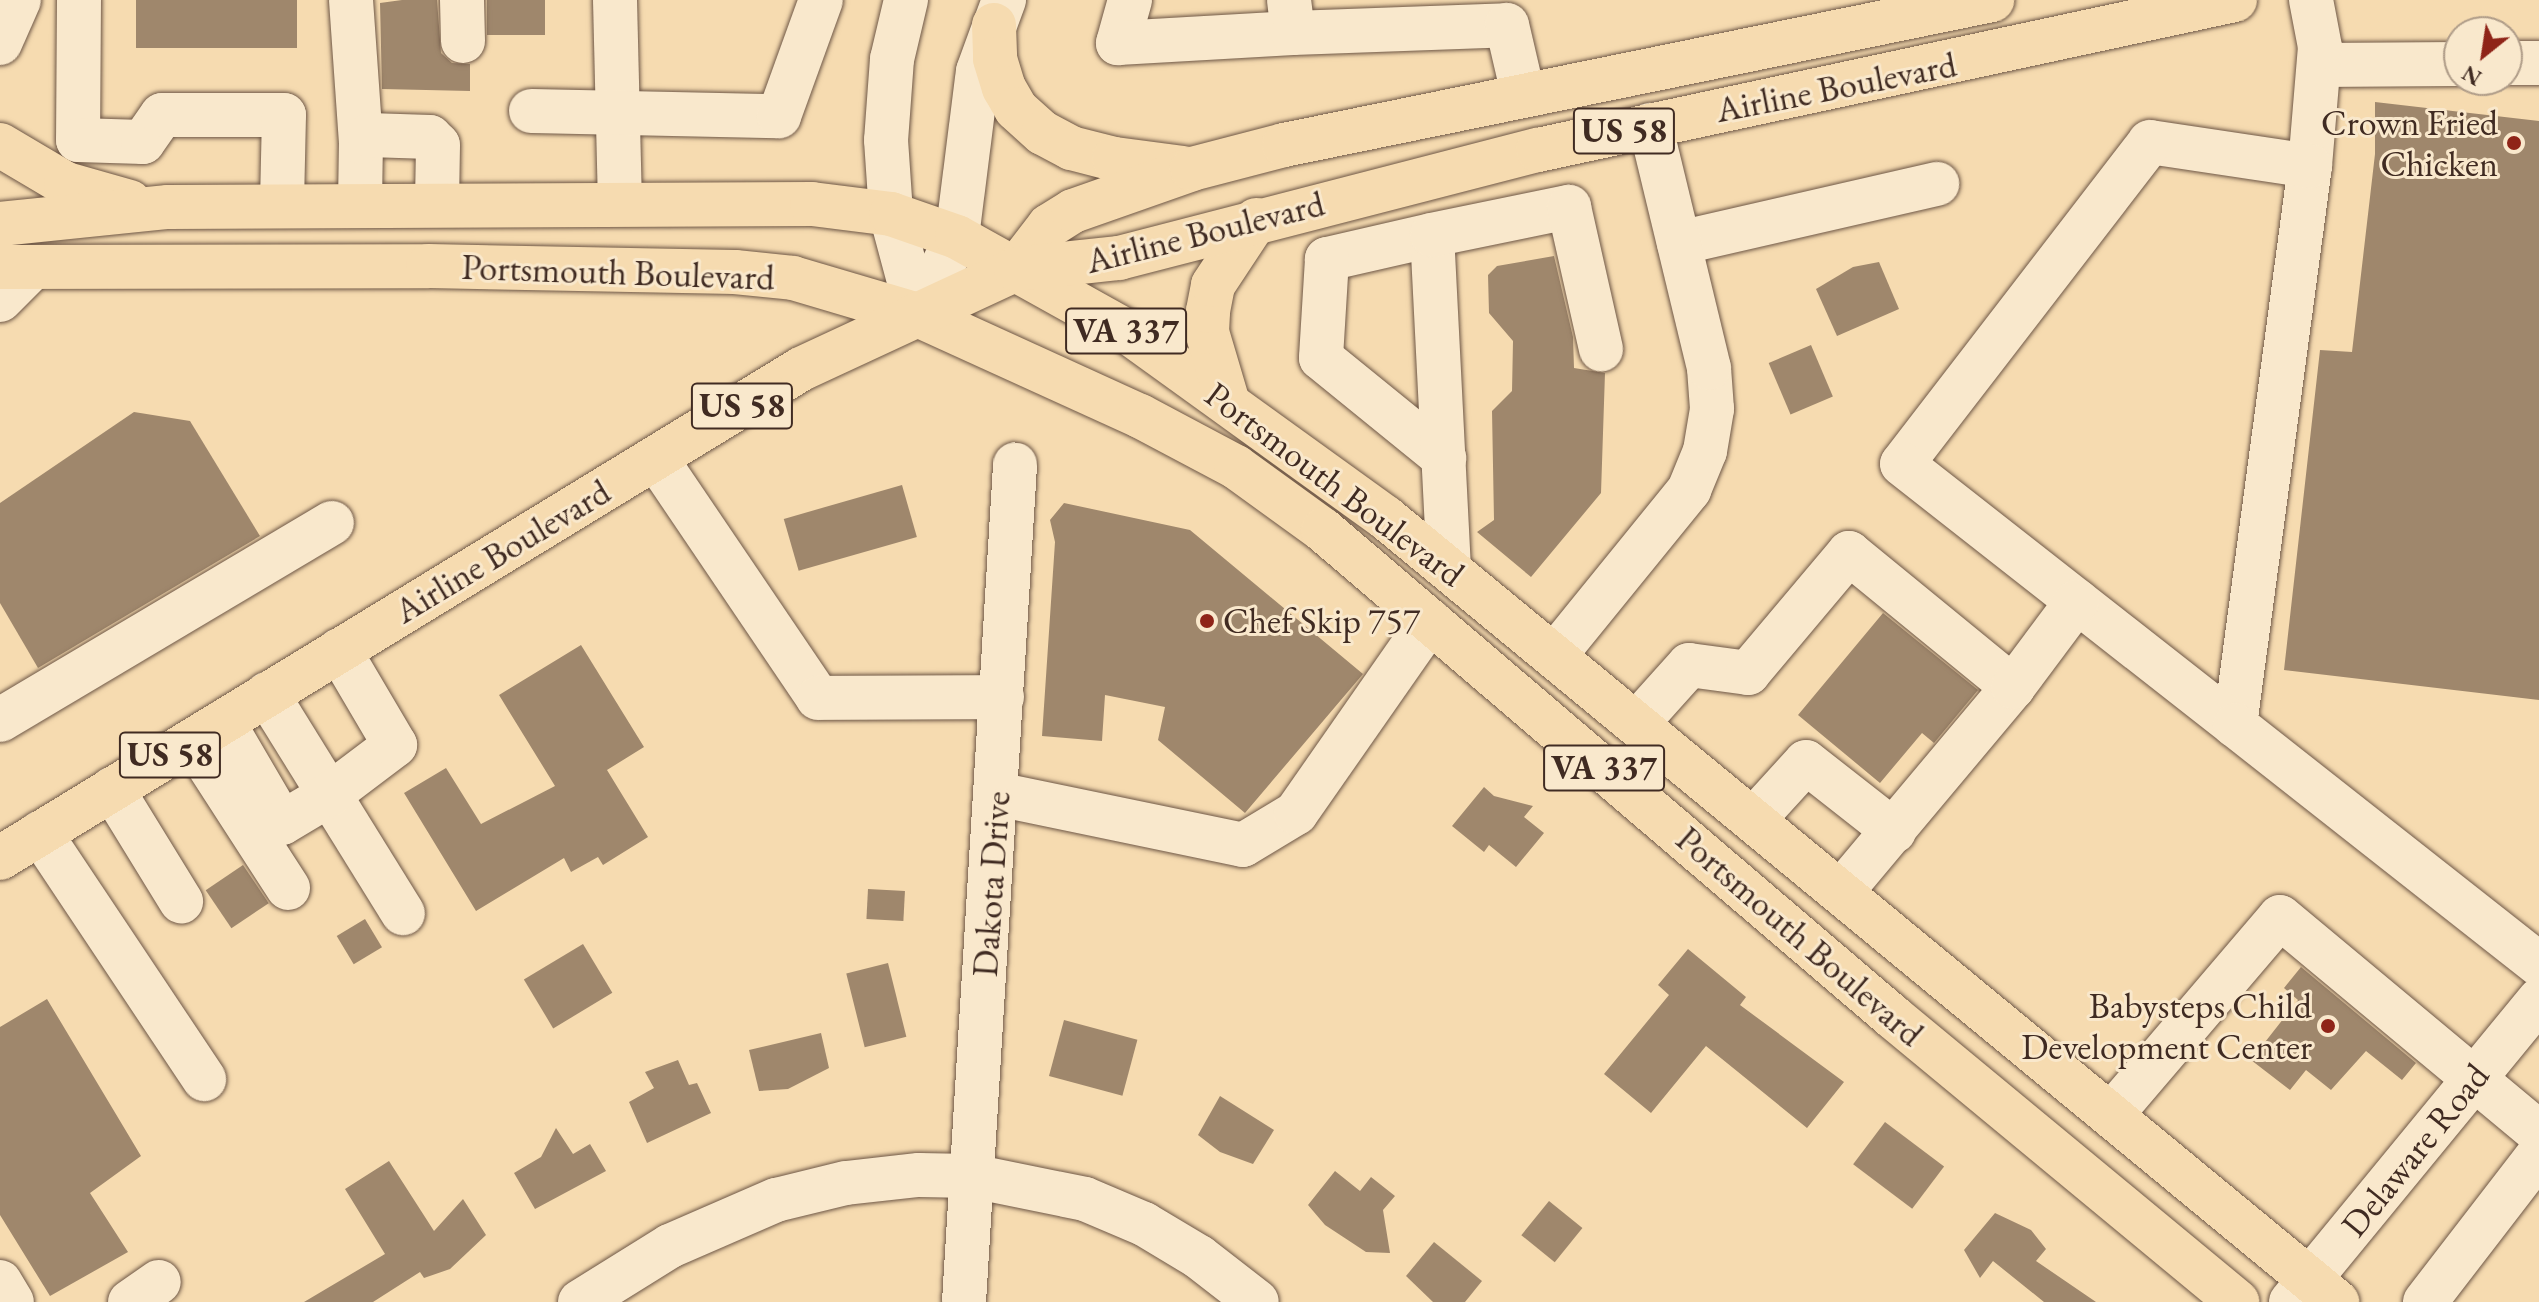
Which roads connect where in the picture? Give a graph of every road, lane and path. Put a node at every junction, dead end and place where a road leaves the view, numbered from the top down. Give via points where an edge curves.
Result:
1 (19, 0) edge
2 (79, 0) edge
3 (351, 0) edge
4 (615, 0) edge
5 (821, 0) edge
6 (906, 0) edge
7 (1130, 0) edge
8 (1992, 0) edge
9 (2235, 0) edge
10 (2311, 0) edge
11 (999, 12) edge
12 (1508, 12) edge
13 (1291, 17) edge
14 (0, 43) edge
15 (2443, 64) edge
16 (2319, 65) junction
17 (1523, 94) junction
18 (531, 111) dead end
19 (618, 116) junction
20 (1650, 125) junction
21 (361, 142) junction
22 (0, 145) edge
23 (1538, 150) junction
24 (2310, 166) junction
25 (1192, 169) junction
26 (1937, 184) dead end
27 (437, 203) junction
28 (620, 203) junction
29 (360, 204) junction
30 (282, 206) junction
31 (168, 207) junction
32 (891, 214) junction
33 (1256, 220) junction
34 (0, 224) edge
35 (1432, 235) junction
36 (957, 237) junction
37 (1679, 243) junction
38 (15, 268) edge
39 (1016, 269) junction
40 (0, 300) edge
41 (918, 315) junction
42 (1601, 349) dead end
43 (1228, 403) junction
44 (1444, 458) junction
45 (657, 460) junction
46 (1015, 465) dead end
47 (332, 523) dead end
48 (1449, 569) junction
49 (2077, 601) junction
50 (1430, 621) junction
51 (339, 650) junction
52 (1555, 655) junction
53 (2013, 687) junction
54 (267, 694) junction
55 (1002, 697) junction
56 (0, 720) edge
57 (1637, 723) junction
58 (2235, 725) junction
59 (208, 731) junction
60 (112, 789) junction
61 (997, 794) junction
62 (329, 795) junction
63 (1754, 819) junction
64 (1894, 831) junction
65 (40, 833) junction
66 (0, 858) edge
67 (288, 888) dead end
68 (1841, 892) junction
69 (181, 901) dead end
70 (403, 913) dead end
71 (2539, 964) edge
72 (2539, 1000) edge
73 (2474, 1076) junction
74 (204, 1079) dead end
75 (2111, 1115) junction
76 (2539, 1133) edge
77 (2539, 1154) edge
78 (972, 1176) junction
79 (0, 1282) edge
80 (2313, 1295) edge
81 (12, 1302) edge
82 (580, 1302) edge
83 (964, 1302) edge
84 (1257, 1302) edge
85 (2237, 1302) edge
86 (2425, 1302) edge

1 - 14 street
2 - 30 street via 78,140 143,142 162,115 284,115
3 - 21 street
4 - 19 street
5 - 19 street via 779,116
6 - 32 street via 892,59 886,140
7 - 13 street via 1118,43
8 - 17 main road, Airline Boulevard / US 58
9 - 20 main road, Airline Boulevard / US 58
10 - 16 street
11 - 25 main road via 995,59 1004,88 1016,109 1043,133 1114,159
11 - 36 street via 978,71
12 - 13 street
12 - 17 street
15 - 16 street
16 - 24 street
17 - 23 main road
17 - 25 main road, Airline Boulevard / US 58
18 - 19 street
19 - 28 street
20 - 23 main road, Airline Boulevard / US 58
20 - 37 street
21 - 27 street via 369,135 430,137 438,145
21 - 29 street
22 - 31 main road, Portsmouth Boulevard via 66,184 116,200
23 - 33 main road, Airline Boulevard / US 58
24 - 49 street via 2150,142 1902,464
24 - 58 street
25 - 39 main road, Airline Boulevard / US 58 via 1073,211 1049,226
26 - 37 street
27 - 28 main road, Portsmouth Boulevard
27 - 29 main road, Portsmouth Boulevard
28 - 32 main road, Portsmouth Boulevard via 812,204
29 - 30 main road, Portsmouth Boulevard
30 - 31 main road, Portsmouth Boulevard
31 - 34 main road, Portsmouth Boulevard
32 - 36 main road, Portsmouth Boulevard
32 - 41 street
33 - 39 main road, Airline Boulevard / US 58 via 1119,258
33 - 43 main road via 1213,285 1208,311 1207,332
35 - 42 street via 1569,207
35 - 44 street
35 - 44 street via 1327,259 1321,358
36 - 39 main road, Portsmouth Boulevard
36 - 41 street
37 - 52 street via 1709,368 1712,409 1705,451 1689,490
38 - 40 street
38 - 41 main road, Portsmouth Boulevard via 428,266 735,272 793,278
39 - 41 main road, Airline Boulevard / US 58
39 - 43 main road, Portsmouth Boulevard / VA 337 via 1131,334
41 - 45 main road, Airline Boulevard / US 58 via 801,369
41 - 50 main road, Portsmouth Boulevard / VA 337 via 1236,467 1323,530
43 - 48 main road, Portsmouth Boulevard / VA 337
44 - 48 street
45 - 51 main road, Airline Boulevard / US 58
45 - 55 street via 818,698
46 - 55 street, Dakota Drive
47 - 56 street
48 - 52 main road, Portsmouth Boulevard / VA 337
49 - 53 street
49 - 58 street
50 - 61 street via 1296,813 1243,845
50 - 85 main road, Portsmouth Boulevard / VA 337 via 1893,1017
51 - 54 main road, Airline Boulevard / US 58
51 - 62 street via 395,745
52 - 57 main road, Portsmouth Boulevard / VA 337
53 - 57 street via 1849,553 1748,673 1689,665
53 - 64 street
54 - 59 main road, Airline Boulevard / US 58
54 - 62 street
55 - 61 street, Dakota Drive
57 - 63 main road, Portsmouth Boulevard / VA 337
58 - 71 street
59 - 60 main road, Airline Boulevard / US 58
59 - 62 street via 282,823
59 - 67 street
60 - 65 main road, Airline Boulevard / US 58
60 - 69 street
61 - 78 street, Dakota Drive
62 - 70 street
63 - 64 street via 1806,762
63 - 68 main road, Portsmouth Boulevard / VA 337
64 - 68 street
65 - 66 main road, Airline Boulevard / US 58
65 - 74 street
68 - 75 main road, Portsmouth Boulevard / VA 337
72 - 73 street, Delaware Road
73 - 75 street via 2280,917
73 - 76 street
73 - 80 street, Delaware Road
75 - 80 main road, Portsmouth Boulevard / VA 337
77 - 86 street
78 - 82 street via 846,1183 776,1200 695,1232
78 - 83 street, Dakota Drive
78 - 84 street via 1085,1199 1144,1224 1199,1257
79 - 81 street

